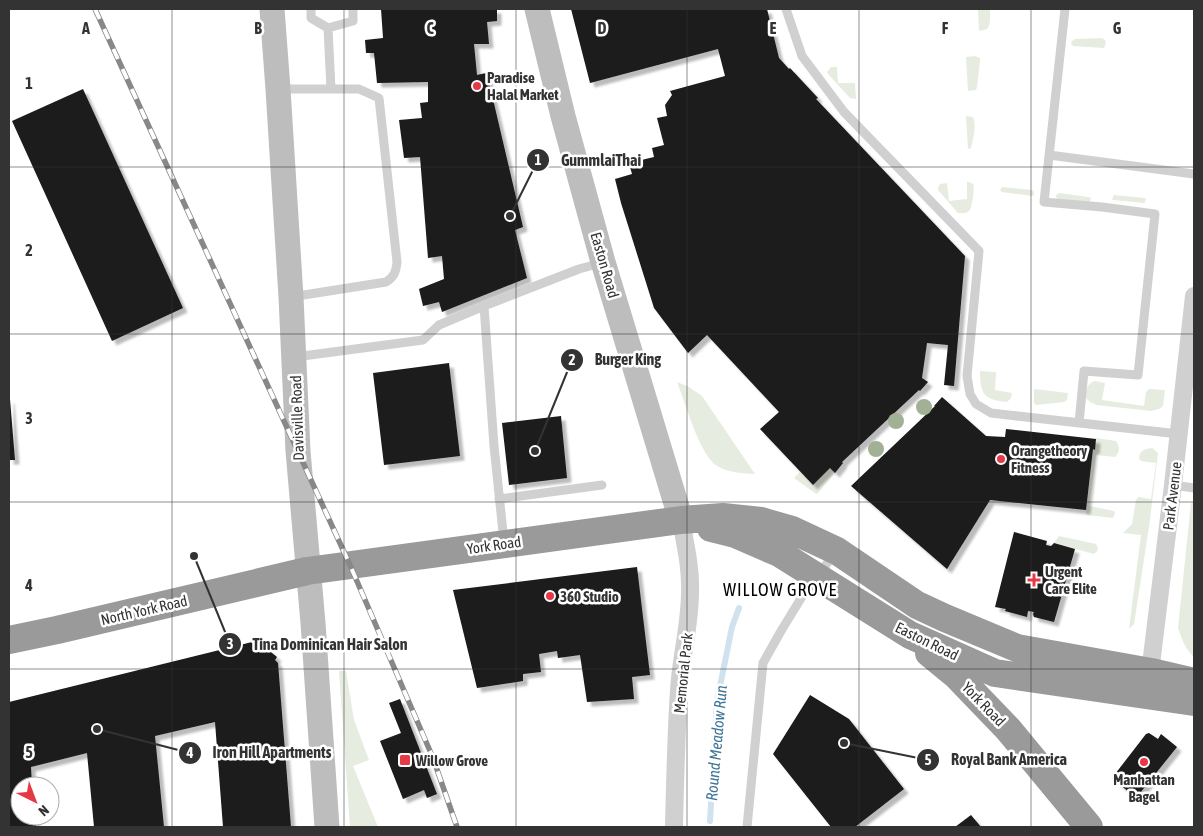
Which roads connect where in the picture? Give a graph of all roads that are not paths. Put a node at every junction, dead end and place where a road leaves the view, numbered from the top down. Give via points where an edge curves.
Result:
1 (272, 9) edge
2 (311, 9) edge
3 (353, 9) edge
4 (537, 9) edge
5 (786, 9) edge
6 (1065, 9) edge
7 (328, 28) junction
8 (278, 89) junction
9 (331, 89) junction
10 (1049, 155) junction
11 (1194, 174) edge
12 (603, 262) junction
13 (1194, 296) edge
14 (291, 297) junction
15 (484, 306) junction
16 (294, 357) junction
17 (1079, 423) junction
18 (1179, 434) junction
19 (602, 485) dead end
20 (1173, 485) junction
21 (1194, 488) edge
22 (499, 499) junction
23 (681, 520) junction
24 (504, 544) junction
25 (836, 551) junction
26 (307, 571) junction
27 (817, 576) junction
28 (910, 635) junction
29 (9, 640) edge
30 (1194, 682) edge
31 (1149, 684) junction
32 (1194, 702) edge
33 (326, 827) edge
34 (674, 827) edge
35 (747, 827) edge
36 (1089, 827) edge

1 - 8 street, Davisville Road
2 - 7 lane via 311,18
3 - 7 lane via 353,21
4 - 12 street, Easton Road
5 - 17 lane via 802,56 844,112 979,251 967,376 970,394 976,404 992,412
6 - 10 lane
7 - 9 lane
8 - 9 lane
8 - 14 street, Davisville Road
9 - 14 lane via 359,89 379,98 396,271 386,282
10 - 11 lane
10 - 17 lane via 1044,202 1155,214 1138,375 1084,371
12 - 15 lane via 579,268
12 - 23 street, Easton Road
13 - 18 street, Park Avenue
14 - 16 street, Davisville Road
15 - 16 lane via 439,325 423,340
15 - 22 lane
16 - 26 street, Davisville Road
17 - 18 lane
18 - 20 street, Park Avenue
19 - 22 lane
20 - 21 lane
20 - 31 street, Park Avenue
22 - 24 lane
23 - 24 highway, York Road
23 - 25 highway, Easton Road via 723,517 761,521 792,530
23 - 27 highway, Easton Road via 735,534 779,553
23 - 34 street, Memorial Park via 690,570 690,592 679,690
24 - 26 highway, York Road
25 - 27 lane
25 - 31 highway, Easton Road via 917,605 946,618 1017,648
26 - 29 highway, North York Road
26 - 33 street, Davisville Road
27 - 28 highway, Easton Road
27 - 35 lane via 763,663
28 - 31 highway, Easton Road via 995,673
28 - 36 highway, York Road via 957,676 1008,729
30 - 31 highway, Easton Road
31 - 32 highway, Easton Road

